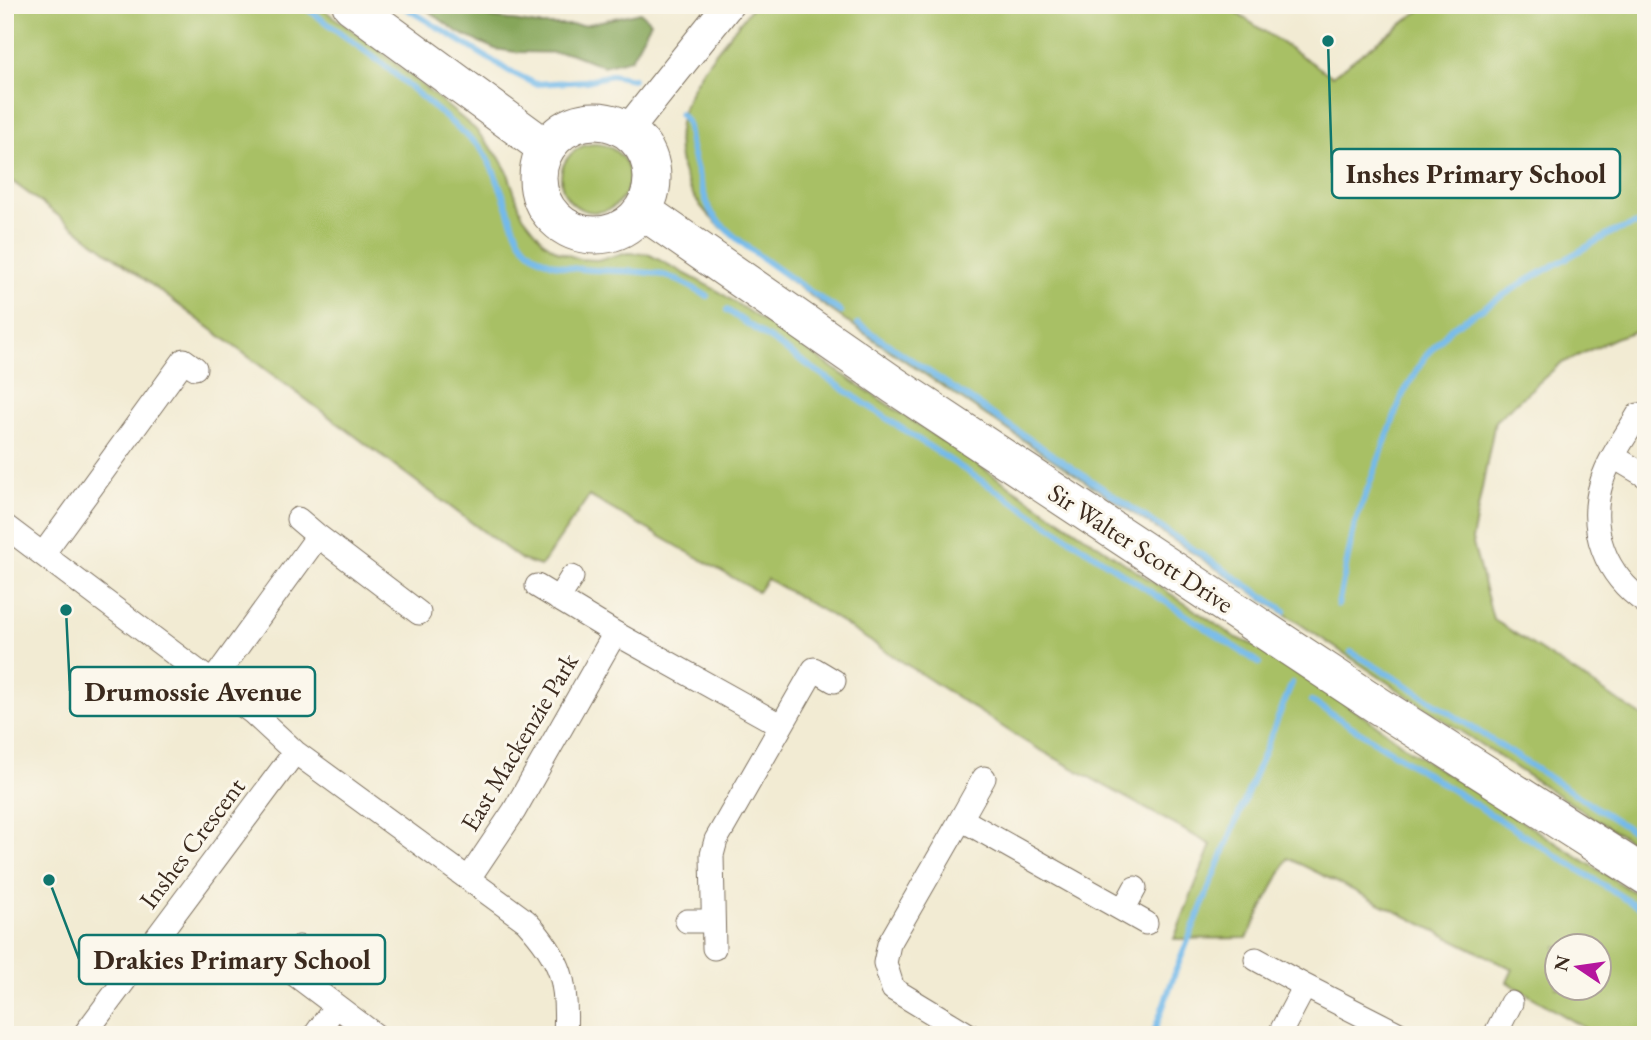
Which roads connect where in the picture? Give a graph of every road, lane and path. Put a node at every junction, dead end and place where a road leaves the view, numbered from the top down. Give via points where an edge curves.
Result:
1 (351, 5) edge
2 (728, 5) edge
3 (628, 130) junction
4 (546, 148) junction
5 (643, 211) junction
6 (195, 368) dead end
7 (1638, 415) dead end
8 (1614, 457) junction
9 (1646, 476) edge
10 (298, 519) dead end
11 (5, 526) edge
12 (318, 536) junction
13 (43, 554) junction
14 (572, 577) dead end
15 (537, 586) dead end
16 (558, 599) junction
17 (1646, 603) edge
18 (419, 613) dead end
19 (615, 633) junction
20 (834, 681) dead end
21 (212, 682) junction
22 (780, 725) junction
23 (295, 752) junction
24 (984, 778) dead end
25 (961, 819) junction
26 (1646, 876) edge
27 (469, 878) junction
28 (1135, 888) dead end
29 (1123, 910) junction
30 (687, 921) dead end
31 (713, 921) junction
32 (1146, 923) dead end
33 (299, 947) dead end
34 (714, 948) dead end
35 (265, 953) dead end
36 (1256, 959) dead end
37 (285, 967) junction
38 (1305, 986) junction
39 (1511, 1003) dead end
40 (336, 1006) junction
41 (84, 1035) edge
42 (315, 1035) edge
43 (375, 1035) edge
44 (565, 1035) edge
45 (970, 1035) edge
46 (1279, 1035) edge
47 (1401, 1035) edge
48 (1495, 1035) edge

1 - 4 main road
2 - 3 street
3 - 4 main road via 592,120 574,124
3 - 5 main road via 650,158 651,194
4 - 5 main road via 537,182 541,199 564,226 598,236 630,224
5 - 26 main road, Sir Walter Scott Drive via 906,394
6 - 13 street via 184,360
7 - 8 street
8 - 9 street
8 - 17 street via 1602,479 1597,530 1603,555 1618,580
10 - 12 street
11 - 13 street
12 - 18 street via 393,606
12 - 21 street
13 - 21 street
14 - 16 street
15 - 16 street
16 - 19 street
19 - 22 street
19 - 27 street, East Mackenzie Park via 514,811
20 - 22 street via 814,669
21 - 23 street
22 - 31 street via 716,840
23 - 27 street
23 - 41 street, Inshes Crescent
24 - 25 street
25 - 29 street
25 - 45 street via 889,944 885,963 892,989
27 - 44 street via 526,921 546,943 560,969 566,1000
28 - 29 street
29 - 32 street
30 - 31 street
31 - 34 street
33 - 37 street
35 - 37 street
36 - 38 street
37 - 40 street
38 - 46 street
38 - 47 street
39 - 48 street
40 - 42 street
40 - 43 street

